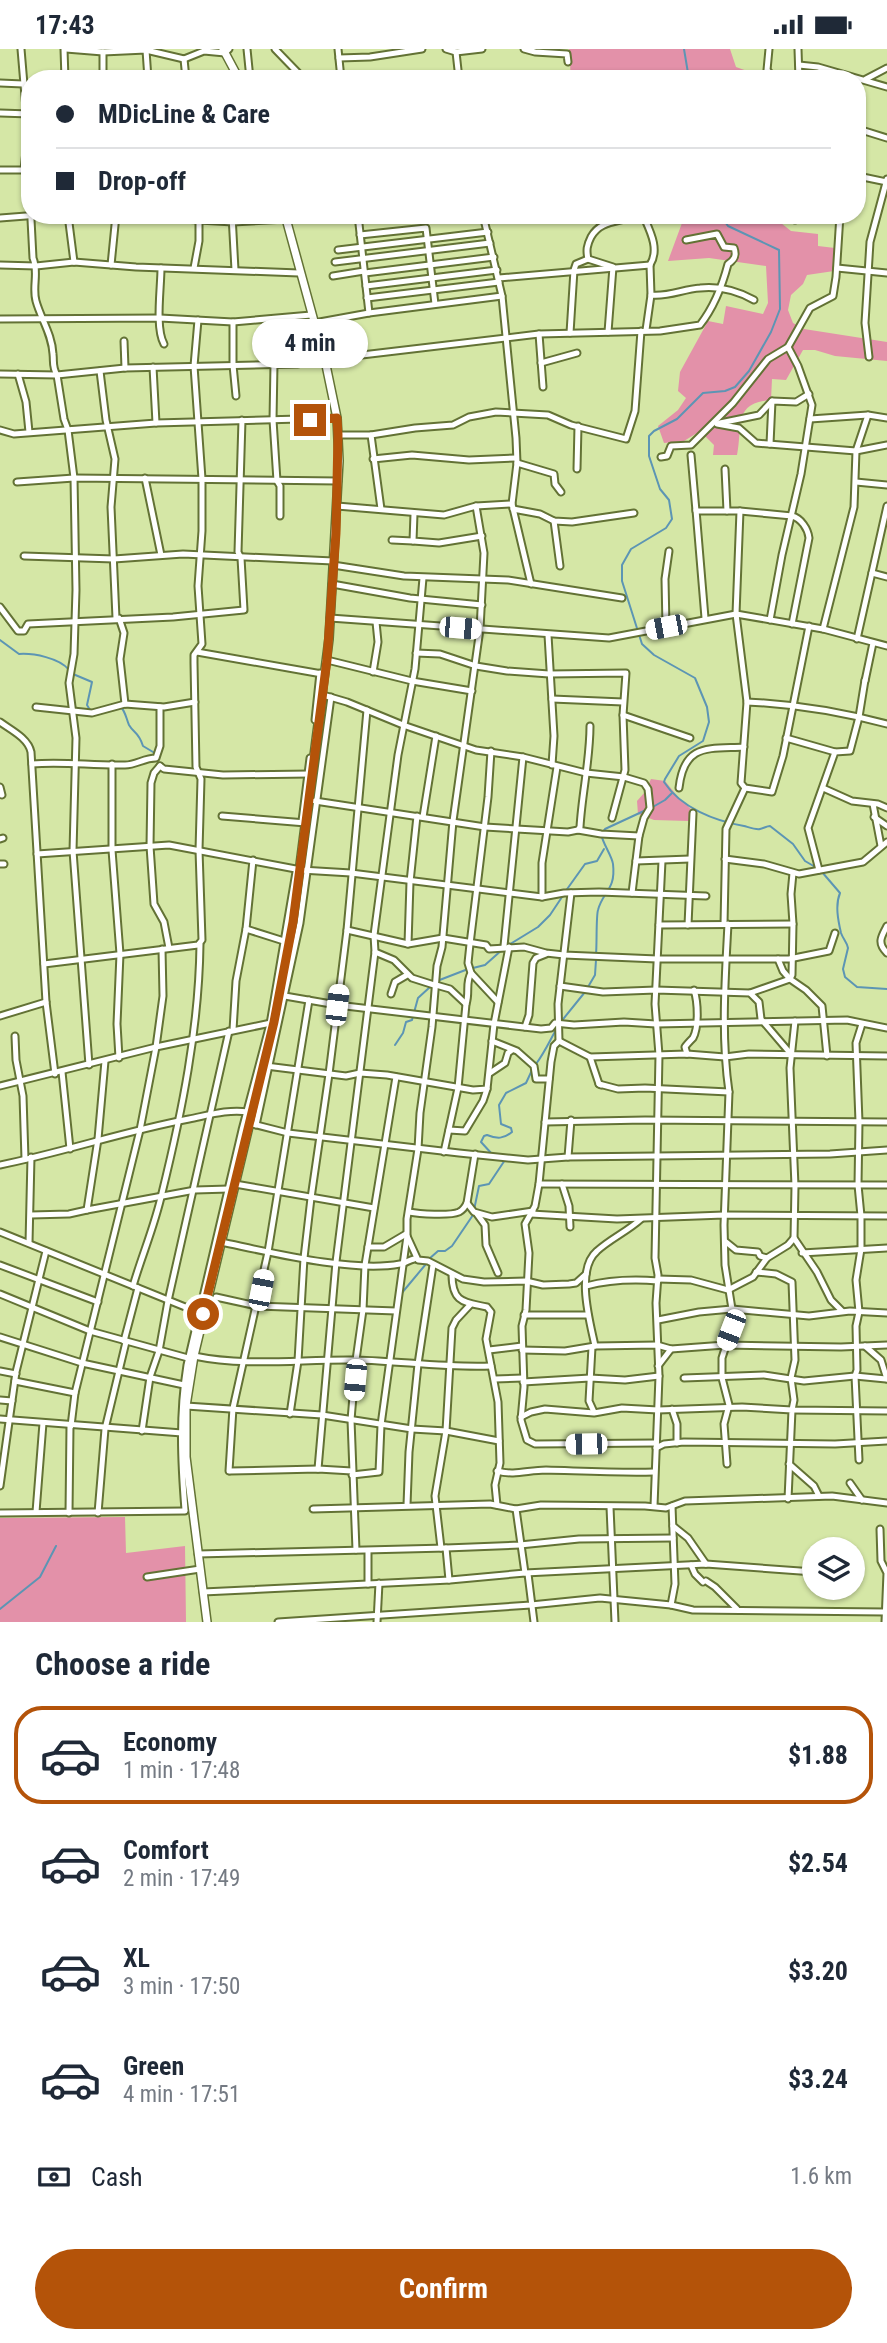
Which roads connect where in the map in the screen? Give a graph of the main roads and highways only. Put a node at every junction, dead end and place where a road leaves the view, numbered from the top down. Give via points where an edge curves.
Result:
1 (226, 50) edge
2 (235, 70) edge
3 (287, 224) edge
4 (207, 1622) edge

1 - 2 main road
3 - 4 main road via 337,418 337,506 323,674 327,696 310,774 312,801 304,824 297,923 287,942 282,996 272,1023 266,1066 249,1112 252,1124 191,1357 186,1406 188,1511

